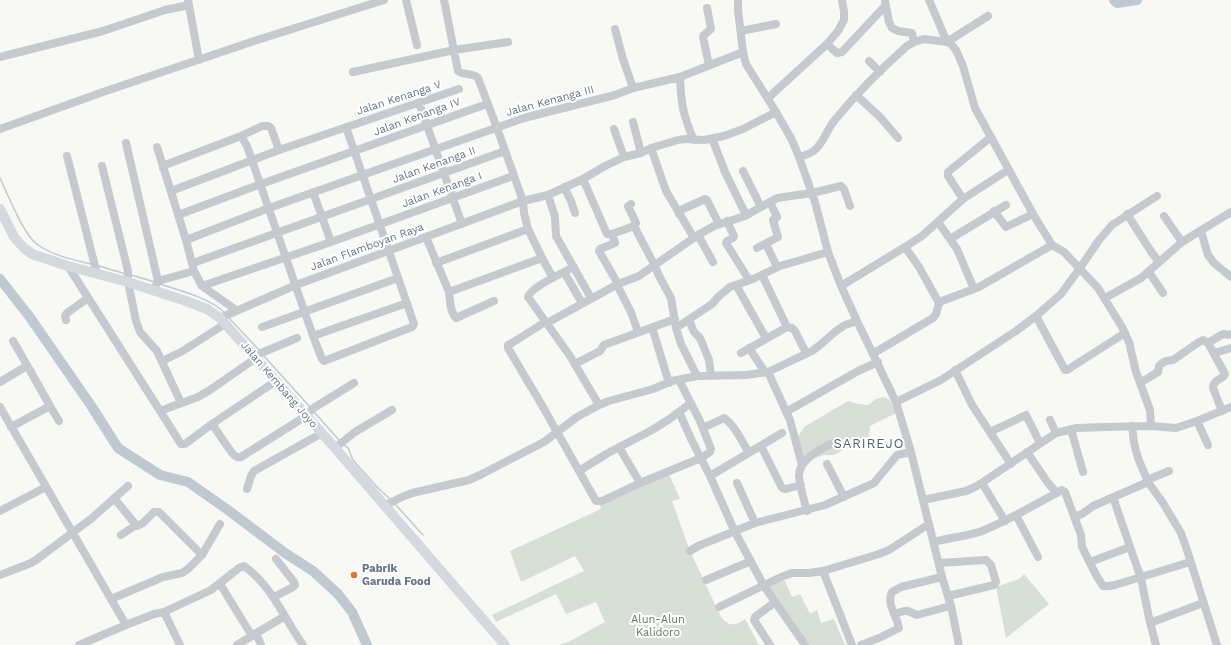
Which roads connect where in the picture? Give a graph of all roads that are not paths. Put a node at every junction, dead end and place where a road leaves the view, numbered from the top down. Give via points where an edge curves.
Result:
1 (384, 0) edge
2 (406, 0) edge
3 (444, 0) edge
4 (738, 0) edge
5 (842, 0) edge
6 (929, 0) edge
7 (188, 2) edge
8 (885, 2) edge
9 (707, 8) dead end
10 (988, 16) dead end
11 (776, 24) dead end
12 (615, 29) dead end
13 (741, 31) junction
14 (508, 42) dead end
15 (914, 42) junction
16 (947, 42) junction
17 (827, 44) junction
18 (417, 45) dead end
19 (454, 50) junction
20 (743, 52) junction
21 (0, 57) edge
22 (198, 60) junction
23 (869, 61) dead end
24 (709, 65) junction
25 (353, 72) dead end
26 (880, 72) junction
27 (680, 77) junction
28 (633, 88) junction
29 (460, 89) dead end
30 (856, 95) junction
31 (768, 98) junction
32 (419, 103) junction
33 (487, 104) junction
34 (776, 112) junction
35 (633, 122) dead end
36 (427, 126) junction
37 (346, 127) junction
38 (497, 128) junction
39 (0, 129) edge
40 (614, 129) dead end
41 (241, 136) junction
42 (991, 137) junction
43 (712, 138) junction
44 (898, 138) dead end
45 (694, 140) junction
46 (126, 143) dead end
47 (157, 147) dead end
48 (651, 148) junction
49 (435, 149) junction
50 (278, 150) junction
51 (354, 151) junction
52 (505, 151) junction
53 (641, 153) junction
54 (67, 156) dead end
55 (624, 157) junction
56 (800, 157) junction
57 (252, 160) junction
58 (102, 166) dead end
59 (163, 168) junction
60 (1008, 170) junction
61 (743, 171) dead end
62 (444, 173) junction
63 (363, 175) junction
64 (513, 176) junction
65 (583, 179) junction
66 (261, 184) junction
67 (564, 187) junction
68 (171, 191) junction
69 (313, 192) junction
70 (812, 193) junction
71 (548, 195) junction
72 (1157, 196) dead end
73 (452, 198) junction
74 (371, 199) junction
75 (963, 199) junction
76 (523, 201) junction
77 (770, 202) junction
78 (631, 204) dead end
79 (1006, 204) dead end
80 (850, 206) dead end
81 (761, 207) junction
82 (269, 208) junction
83 (0, 209) edge
84 (994, 212) junction
85 (1231, 212) edge
86 (575, 213) dead end
87 (679, 214) junction
88 (1033, 214) junction
89 (1127, 214) junction
90 (178, 215) junction
91 (746, 215) junction
92 (1164, 216) dead end
93 (322, 217) junction
94 (938, 222) junction
95 (723, 223) junction
96 (379, 224) junction
97 (462, 224) junction
98 (634, 225) junction
99 (528, 229) junction
100 (1201, 231) junction
101 (277, 232) junction
102 (612, 234) junction
103 (426, 237) junction
104 (696, 237) junction
105 (950, 239) junction
106 (186, 240) junction
107 (331, 242) junction
108 (1182, 242) junction
109 (766, 244) junction
110 (1052, 245) junction
111 (905, 247) junction
112 (757, 248) dead end
113 (388, 251) junction
114 (828, 252) junction
115 (286, 257) junction
116 (542, 258) junction
117 (713, 262) dead end
118 (1159, 262) junction
119 (436, 263) junction
120 (68, 266) junction
121 (655, 266) junction
122 (193, 267) junction
123 (574, 267) junction
124 (777, 267) junction
125 (1080, 268) junction
126 (564, 272) junction
127 (1149, 272) junction
128 (97, 274) junction
129 (762, 275) junction
130 (1231, 277) edge
131 (398, 278) junction
132 (553, 278) junction
133 (749, 280) junction
134 (158, 281) junction
135 (128, 282) junction
136 (296, 285) junction
137 (617, 285) junction
138 (736, 285) junction
139 (202, 286) junction
140 (841, 286) junction
141 (974, 289) junction
142 (153, 291) junction
143 (449, 292) junction
144 (1163, 293) dead end
145 (88, 298) junction
146 (591, 298) junction
147 (1105, 298) junction
148 (494, 301) dead end
149 (582, 303) junction
150 (938, 303) junction
151 (407, 304) junction
152 (236, 310) junction
153 (304, 311) junction
154 (1036, 316) junction
155 (675, 318) junction
156 (66, 320) dead end
157 (689, 320) junction
158 (856, 320) junction
159 (223, 321) junction
160 (546, 322) junction
161 (262, 327) dead end
162 (652, 327) junction
163 (787, 327) junction
164 (676, 328) junction
165 (638, 332) junction
166 (1125, 333) junction
167 (1231, 334) edge
168 (313, 336) junction
169 (297, 338) dead end
170 (766, 338) junction
171 (13, 341) dead end
172 (1208, 343) junction
173 (749, 348) junction
174 (1231, 348) edge
175 (741, 353) dead end
176 (874, 353) junction
177 (1214, 353) junction
178 (806, 354) junction
179 (255, 357) junction
180 (162, 362) junction
181 (878, 362) junction
182 (575, 364) junction
183 (27, 365) junction
184 (955, 370) junction
185 (766, 372) junction
186 (711, 375) junction
187 (697, 376) junction
188 (679, 380) junction
189 (276, 381) junction
190 (0, 382) edge
191 (669, 383) junction
192 (1140, 383) junction
193 (354, 384) dead end
194 (896, 402) junction
195 (181, 403) junction
196 (691, 403) junction
197 (599, 405) junction
198 (50, 406) junction
199 (1231, 407) edge
200 (0, 408) edge
201 (160, 410) junction
202 (392, 410) dead end
203 (1222, 411) junction
204 (679, 412) junction
205 (786, 412) junction
206 (306, 416) junction
207 (1050, 420) dead end
208 (59, 421) dead end
209 (1197, 421) junction
210 (212, 424) junction
211 (1132, 426) junction
212 (1151, 426) junction
213 (12, 427) junction
214 (702, 428) junction
215 (1071, 429) junction
216 (557, 432) junction
217 (990, 432) junction
218 (322, 433) junction
219 (782, 433) dead end
220 (1056, 433) junction
221 (837, 441) dead end
222 (1040, 443) junction
223 (1208, 445) dead end
224 (761, 446) junction
225 (619, 447) junction
226 (335, 448) junction
227 (911, 452) junction
228 (1027, 452) junction
229 (749, 453) junction
230 (700, 458) junction
231 (827, 464) dead end
232 (1011, 464) junction
233 (802, 465) junction
234 (579, 471) junction
235 (1169, 471) dead end
236 (1083, 472) dead end
237 (710, 476) junction
238 (1148, 481) junction
239 (640, 483) junction
240 (737, 483) dead end
241 (982, 483) junction
242 (801, 485) junction
243 (128, 486) dead end
244 (46, 487) junction
245 (247, 489) dead end
246 (1057, 493) junction
247 (844, 497) junction
248 (1113, 497) junction
249 (114, 498) junction
250 (923, 500) junction
251 (384, 506) junction
252 (0, 511) edge
253 (807, 511) junction
254 (1016, 515) junction
255 (1074, 517) junction
256 (1005, 520) junction
257 (755, 523) junction
258 (220, 524) dead end
259 (929, 524) junction
260 (136, 525) junction
261 (73, 532) junction
262 (735, 532) junction
263 (121, 535) dead end
264 (934, 542) junction
265 (1130, 547) junction
266 (690, 551) dead end
267 (202, 555) junction
268 (1038, 557) dead end
269 (276, 559) dead end
270 (751, 561) junction
271 (1090, 562) junction
272 (1190, 562) junction
273 (939, 563) junction
274 (823, 571) junction
275 (0, 575) edge
276 (942, 577) junction
277 (1141, 578) junction
278 (706, 580) dead end
279 (220, 584) junction
280 (764, 586) junction
281 (948, 596) junction
282 (274, 598) junction
283 (111, 599) junction
284 (775, 602) junction
285 (1203, 603) junction
286 (950, 606) junction
287 (718, 607) dead end
288 (164, 612) junction
289 (894, 614) junction
290 (285, 616) junction
291 (1150, 623) junction
292 (126, 625) junction
293 (254, 634) junction
294 (878, 642) edge
295 (79, 645) edge
296 (180, 645) edge
297 (237, 645) edge
298 (262, 645) edge
299 (303, 645) edge
300 (505, 645) edge
301 (770, 645) edge
302 (805, 645) edge
303 (852, 645) edge
304 (860, 645) edge
305 (959, 645) edge
306 (1156, 645) edge
307 (1217, 645) edge

1 - 22 street
2 - 18 street
3 - 19 street
4 - 13 street
5 - 17 street via 844,20
6 - 16 street
7 - 21 street via 103,31
7 - 22 street
8 - 15 street via 892,28 911,32
8 - 17 street via 842,52 837,53
9 - 24 street via 711,29 703,37
10 - 16 street
11 - 13 street
12 - 28 street
13 - 20 street
14 - 19 street
15 - 16 street via 924,39
15 - 26 street
16 - 42 street via 960,56 975,108
17 - 31 street
19 - 25 street
19 - 33 street via 458,71 478,78
20 - 24 street, Jalan Kenanga III
20 - 31 street via 749,68
22 - 39 street
23 - 26 street
24 - 27 street, Jalan Kenanga III
26 - 30 street
27 - 28 street, Jalan Kenanga III
27 - 45 street via 684,115
28 - 38 street, Jalan Kenanga III
29 - 32 street, Jalan Kenanga V
30 - 44 street
30 - 56 street via 833,122 816,150
31 - 34 street
32 - 36 street
32 - 37 street, Jalan Kenanga V
33 - 36 street, Jalan Kenanga IV
33 - 38 street
34 - 43 street, Jalan Flamboyan Raya via 733,134
34 - 56 street
35 - 53 street
36 - 49 street
36 - 51 street, Jalan Kenanga IV
37 - 50 street, Jalan Kenanga V
37 - 51 street
38 - 49 street, Jalan Kenanga III
38 - 52 street
40 - 55 street
41 - 50 street via 262,126 268,126
41 - 57 street
41 - 59 street via 165,165
42 - 60 street
42 - 75 street via 948,172
43 - 45 street, Jalan Flamboyan Raya
43 - 91 street
45 - 48 street, Jalan Flamboyan Raya via 678,140
46 - 134 street
47 - 59 street
48 - 53 street, Jalan Flamboyan Raya
48 - 87 street via 666,191
49 - 62 street
49 - 63 street, Jalan Kenanga III
50 - 57 street, Jalan Kenanga V
51 - 63 street
51 - 66 street, Jalan Kenanga IV
52 - 62 street, Jalan Kenanga II
52 - 64 street
53 - 55 street, Jalan Flamboyan Raya
54 - 128 street
55 - 65 street, Jalan Flamboyan Raya
56 - 70 street
57 - 66 street
57 - 68 street, Jalan Kenanga V
58 - 135 street via 128,270
59 - 68 street
60 - 75 street
60 - 88 street
61 - 81 street
62 - 73 street
62 - 74 street, Jalan Kenanga II
63 - 69 street, Jalan Kenanga III
63 - 74 street
64 - 73 street, Jalan Kenanga I
64 - 76 street
65 - 67 street, Jalan Flamboyan Raya
65 - 102 street via 607,234
66 - 82 street
66 - 90 street, Jalan Kenanga IV
67 - 71 street, Jalan Flamboyan Raya
67 - 86 street
68 - 90 street
69 - 82 street, Jalan Kenanga III
69 - 93 street
70 - 77 street via 782,197
70 - 80 street via 842,187
70 - 114 street
71 - 76 street, Jalan Flamboyan Raya
71 - 123 street via 555,218 556,236
72 - 89 street
73 - 96 street, Jalan Kenanga I
73 - 97 street
74 - 93 street, Jalan Kenanga II
74 - 96 street
75 - 94 street
76 - 97 street, Jalan Flamboyan Raya
76 - 99 street
77 - 81 street
77 - 109 street via 777,217 773,221 778,237
78 - 98 street via 628,206 636,223
79 - 84 street
81 - 91 street
82 - 101 street
82 - 106 street, Jalan Kenanga III
83 - 120 main road, Jalan Kembang Joyo via 14,237 24,248 32,254
84 - 88 street via 1006,226
84 - 105 street
85 - 100 street
87 - 95 street via 683,209 705,199
87 - 104 street
88 - 110 street
89 - 118 street
89 - 125 street via 1108,229
90 - 106 street
91 - 95 street
92 - 108 street
93 - 101 street, Jalan Kenanga II
93 - 107 street
94 - 105 street
94 - 111 street
95 - 104 street
95 - 133 street via 734,236 726,243
96 - 107 street, Jalan Kenanga I
96 - 113 street
97 - 103 street, Jalan Flamboyan Raya
98 - 102 street
98 - 121 street
99 - 116 street
99 - 119 street
100 - 108 street
100 - 130 street via 1208,255
101 - 115 street
101 - 122 street, Jalan Kenanga II
102 - 137 street via 615,242 599,251
103 - 113 street, Jalan Flamboyan Raya
103 - 119 street
104 - 117 street
104 - 121 street
105 - 141 street
106 - 122 street
107 - 115 street, Jalan Kenanga I
108 - 118 street
109 - 112 street
109 - 124 street
110 - 125 street via 1064,252
110 - 141 street
111 - 140 street
111 - 150 street
113 - 131 street
113 - 136 street, Jalan Flamboyan Raya
114 - 124 street
114 - 140 street
115 - 136 street
115 - 139 street, Jalan Kenanga I
116 - 132 street
116 - 143 street
118 - 127 street
119 - 143 street
120 - 128 main road, Jalan Kembang Joyo
120 - 145 street
121 - 137 street
121 - 155 street via 671,298
122 - 134 street, Jalan Kenanga II
122 - 139 street
123 - 126 street
123 - 146 street
124 - 129 street
125 - 147 street
125 - 154 street via 1058,298
126 - 132 street
126 - 149 street
127 - 144 street
127 - 147 street
128 - 135 main road, Jalan Kembang Joyo
129 - 133 street
129 - 163 street
131 - 151 street
131 - 153 street
132 - 160 street via 528,295
133 - 138 street
134 - 142 street
135 - 142 main road, Jalan Kembang Joyo
135 - 180 street via 140,332 157,350
136 - 152 street, Jalan Flamboyan Raya
136 - 153 street
137 - 146 street
137 - 165 street
138 - 157 street via 724,291 712,304
138 - 170 street
139 - 152 street
140 - 158 street
141 - 150 street
142 - 159 main road, Jalan Kembang Joyo via 207,308
143 - 148 street via 450,304 456,318
145 - 156 street via 67,313
145 - 201 street
146 - 149 street
147 - 166 street
149 - 160 street
150 - 176 street via 933,318
151 - 168 street
151 - 168 street via 414,324 412,328 324,361
152 - 159 street, Jalan Flamboyan Raya
153 - 161 street
153 - 168 street
154 - 166 street via 1066,370
154 - 184 street
155 - 162 street
155 - 164 street
157 - 164 street
157 - 186 street via 709,360
158 - 176 street
158 - 178 street via 845,325
159 - 179 main road, Jalan Kembang Joyo
159 - 180 street, Jalan Flamboyan Raya via 182,352
160 - 182 street
160 - 216 street via 508,347
162 - 165 street
162 - 191 street
163 - 170 street
163 - 178 street via 795,332
164 - 187 street
165 - 182 street via 604,345 600,351
166 - 192 street
167 - 172 street via 1222,334
169 - 179 street
170 - 173 street
171 - 183 street
172 - 177 street
172 - 192 street via 1203,340 1173,360 1164,362 1159,366 1158,372
173 - 175 street
173 - 185 street
174 - 177 street
176 - 181 street
177 - 203 street via 1225,374 1213,385
178 - 185 street
179 - 189 main road, Jalan Kembang Joyo
179 - 195 street via 210,390
180 - 195 street
181 - 194 street
181 - 205 street
182 - 197 street
183 - 190 street
183 - 198 street
184 - 194 street via 941,380
184 - 217 street via 972,405
185 - 186 street
185 - 205 street
186 - 187 street
187 - 188 street
188 - 191 street
188 - 196 street
189 - 206 main road, Jalan Kembang Joyo
189 - 210 street
191 - 197 street
192 - 212 street via 1150,410
193 - 206 street via 312,409
194 - 227 street
195 - 201 street
196 - 204 street
196 - 214 street
197 - 216 street
198 - 208 street
198 - 213 street
199 - 203 street
200 - 213 street
201 - 210 street via 181,444 185,444
202 - 226 street via 355,432
203 - 209 street
204 - 225 street
204 - 230 street
205 - 233 street
206 - 210 street via 238,458
206 - 218 main road, Jalan Kembang Joyo
207 - 220 street
209 - 212 street via 1176,428
209 - 223 street
211 - 212 street
211 - 215 street
211 - 238 street via 1138,458
213 - 244 street
214 - 229 street via 724,418 732,424
214 - 230 street via 710,452
215 - 220 street
215 - 236 street
216 - 234 street
216 - 251 street via 544,442 469,480 412,493
217 - 222 street via 1026,415
217 - 232 street
218 - 226 main road, Jalan Kembang Joyo
218 - 245 street via 254,471
219 - 224 street
220 - 222 street
221 - 233 street via 808,458
222 - 228 street
224 - 229 street
224 - 242 street via 782,488
225 - 234 street
225 - 239 street
226 - 251 main road, Jalan Kembang Joyo
227 - 247 street via 897,455 874,483
227 - 250 street
228 - 232 street
228 - 246 street
229 - 237 street
230 - 237 street
230 - 239 street
231 - 247 street
232 - 241 street
233 - 242 street via 799,476
234 - 239 street via 596,501 602,501
235 - 238 street
237 - 262 street
238 - 248 street
238 - 272 street via 1181,533
240 - 257 street
241 - 250 street via 966,491
241 - 256 street
242 - 253 street
243 - 249 street
244 - 252 street
244 - 261 street
246 - 254 street
246 - 255 street via 1062,490 1065,492
247 - 253 street
248 - 255 street
248 - 265 street
249 - 260 street
249 - 261 street
250 - 259 street
251 - 300 main road, Jalan Kembang Joyo
253 - 257 street
254 - 256 street
254 - 268 street
255 - 271 street via 1081,535 1082,547
256 - 264 street via 973,534
257 - 262 street
258 - 267 street
259 - 264 street
259 - 274 street via 885,552
260 - 263 street
260 - 267 street via 140,525 154,512 158,512
261 - 275 street via 31,563
261 - 283 street
262 - 266 street
262 - 270 street
264 - 273 street
265 - 271 street
265 - 277 street
267 - 283 street via 182,573 163,576
269 - 282 street via 295,585
270 - 278 street
270 - 280 street
271 - 277 street via 1101,584 1105,586
272 - 277 street
272 - 285 street
273 - 276 street
273 - 281 street via 986,560 996,582 994,585
274 - 280 street via 792,573
274 - 303 street
276 - 281 street
276 - 289 street via 901,587 892,592 890,599
277 - 291 street
279 - 282 street via 244,566 263,582
279 - 288 street
279 - 293 street
280 - 284 street
280 - 287 street
281 - 286 street
282 - 290 street
283 - 292 street
284 - 301 street via 754,620
284 - 302 street
285 - 291 street
285 - 307 street
286 - 289 street via 918,615 908,611
286 - 305 street
288 - 292 street
288 - 296 street
289 - 294 street via 899,628
290 - 293 street
290 - 299 street
291 - 306 street
292 - 295 street
293 - 297 street
293 - 298 street
294 - 304 street

